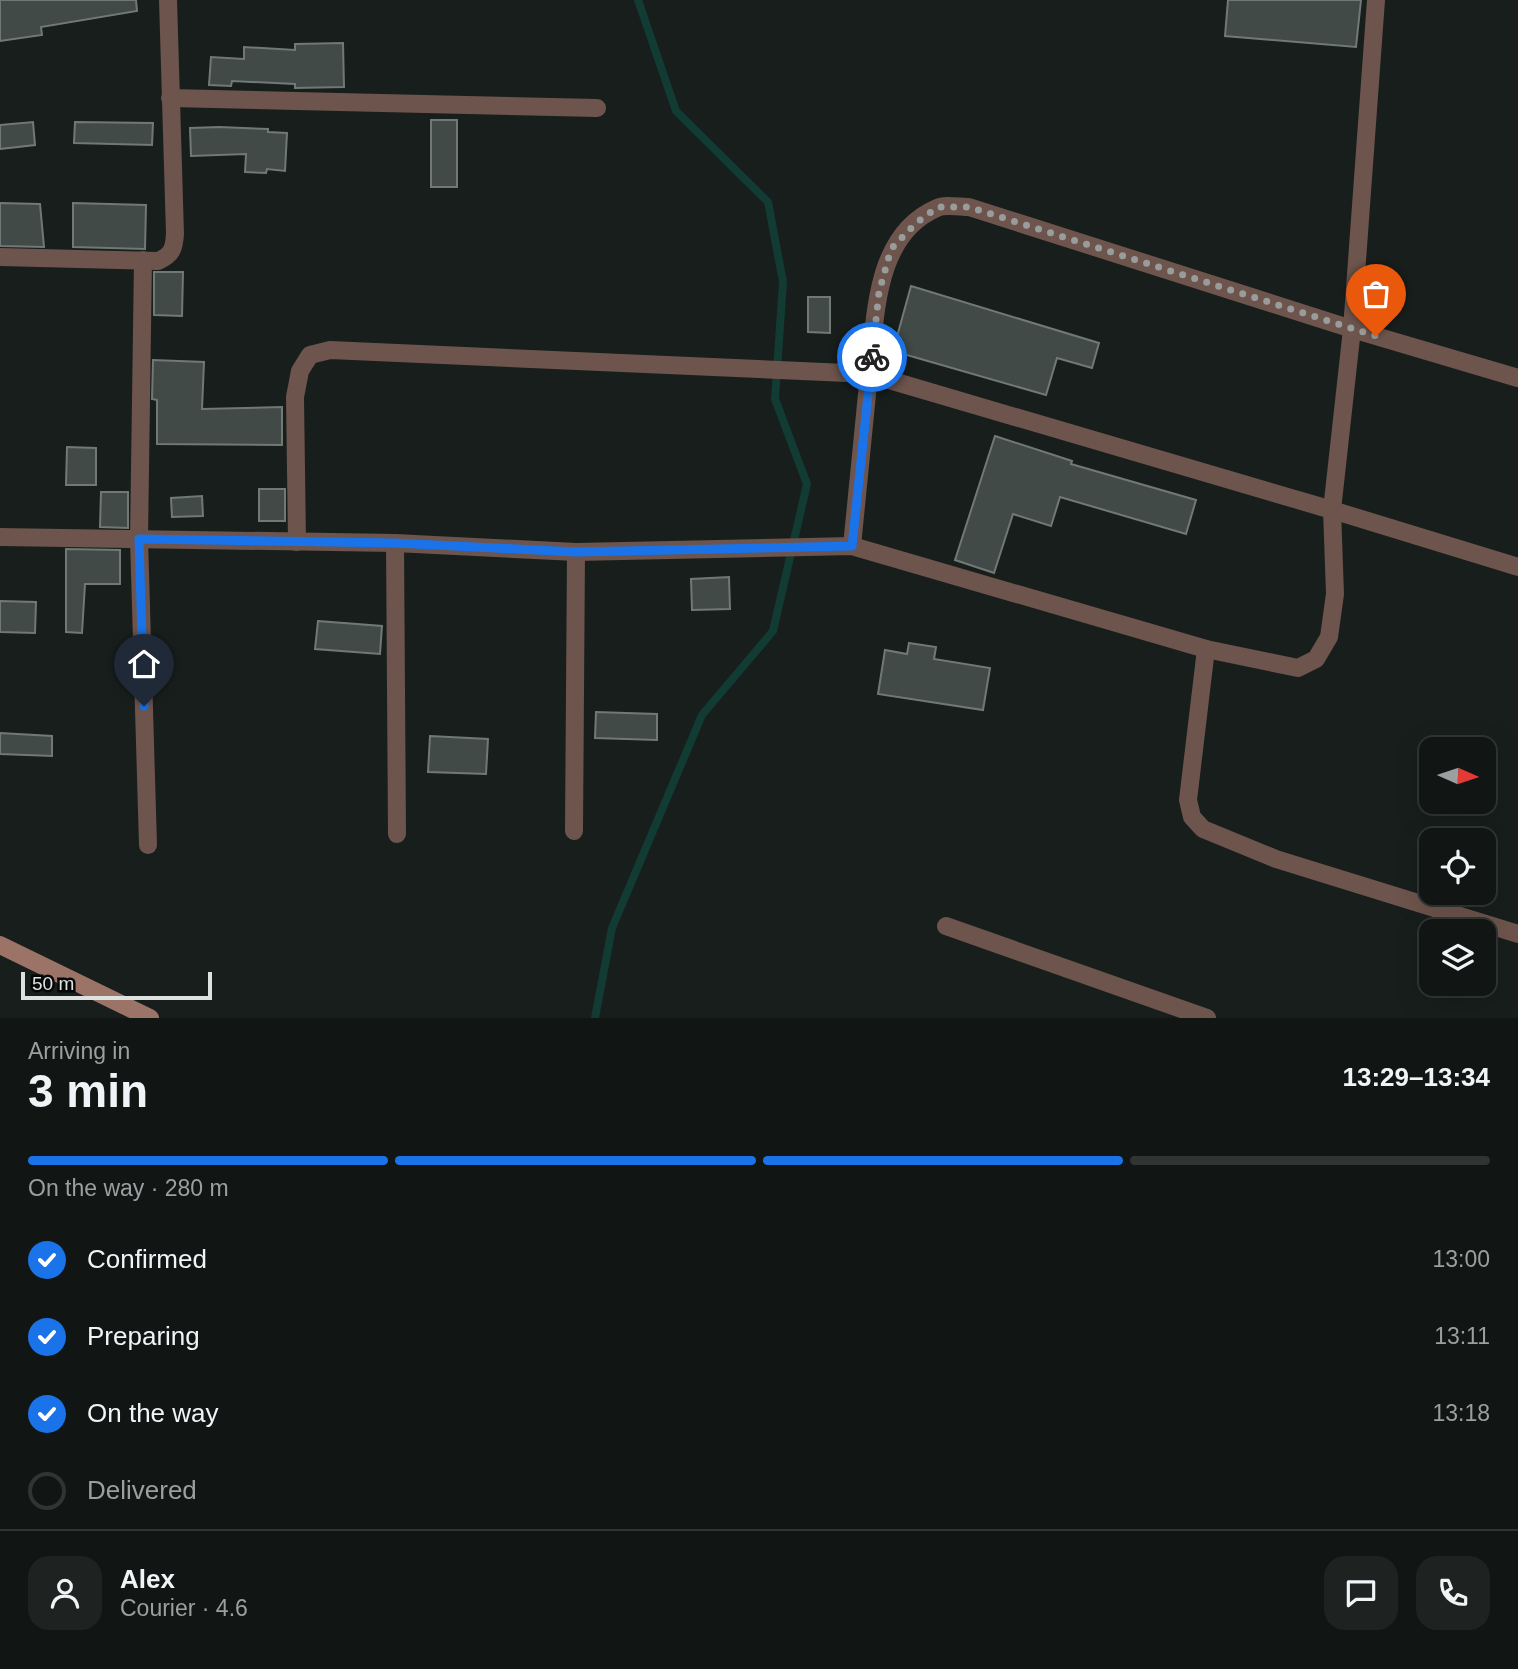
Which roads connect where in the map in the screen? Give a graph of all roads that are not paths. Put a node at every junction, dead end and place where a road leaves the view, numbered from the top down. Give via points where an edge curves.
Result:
1 (168, 0) edge
2 (1376, 0) edge
3 (170, 98) junction
4 (597, 108) dead end
5 (0, 257) edge
6 (143, 260) junction
7 (1352, 330) junction
8 (869, 374) junction
9 (1518, 377) edge
10 (1332, 510) junction
11 (0, 537) edge
12 (139, 539) junction
13 (297, 542) junction
14 (395, 543) junction
15 (852, 546) junction
16 (576, 552) junction
17 (1518, 567) edge
18 (1206, 649) junction
19 (574, 831) dead end
20 (397, 834) dead end
21 (148, 845) dead end
22 (947, 926) dead end
23 (1518, 934) edge
24 (0, 945) edge
25 (150, 1018) edge
26 (1207, 1018) edge

1 - 3 street
2 - 7 street
3 - 4 street
3 - 6 street via 174,248 158,261
5 - 6 street
6 - 12 street
7 - 8 street via 969,207 938,207 891,249 879,292
7 - 9 street
7 - 10 street
8 - 10 street
8 - 13 street via 330,351 310,355 300,371 295,397
8 - 15 street
10 - 17 street
10 - 18 street via 1335,594 1329,637 1316,659 1298,668
11 - 12 street
12 - 13 street
12 - 21 street
13 - 14 street
14 - 16 street
14 - 20 street
15 - 16 street
15 - 18 street
16 - 19 street
18 - 23 street via 1188,800 1192,817 1203,829 1276,859
22 - 26 street
24 - 25 main road

